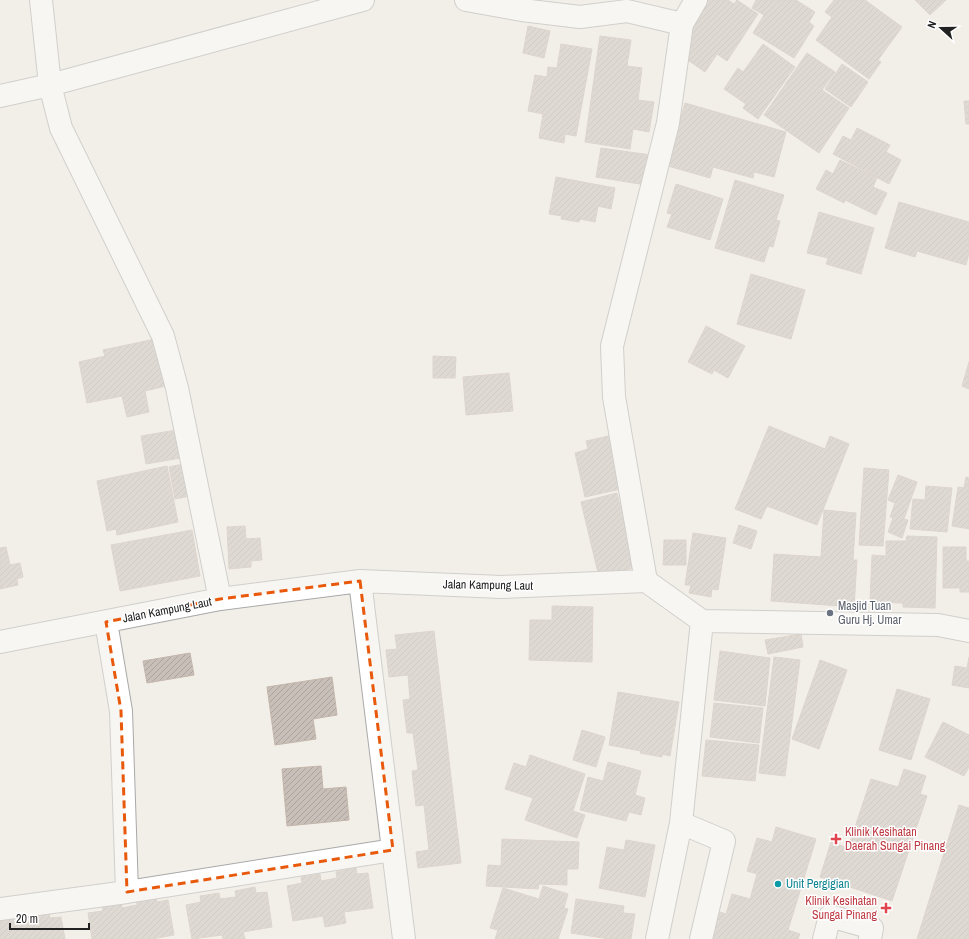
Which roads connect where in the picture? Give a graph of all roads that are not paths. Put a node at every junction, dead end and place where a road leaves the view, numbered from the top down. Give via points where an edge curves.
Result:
1 (41, 0) edge
2 (363, 0) edge
3 (466, 0) edge
4 (696, 0) edge
5 (682, 24) junction
6 (50, 85) junction
7 (0, 96) edge
8 (360, 580) junction
9 (646, 581) junction
10 (220, 599) junction
11 (702, 621) junction
12 (106, 622) junction
13 (969, 631) edge
14 (0, 642) edge
15 (681, 823) junction
16 (393, 850) junction
17 (127, 892) junction
18 (0, 909) edge
19 (404, 939) edge
20 (657, 939) edge
21 (701, 939) edge
22 (824, 939) edge
23 (870, 939) edge

1 - 6 street
2 - 6 street
3 - 5 street via 580,17 627,11
4 - 5 street
5 - 9 street via 668,123 612,346 614,397
6 - 7 street
6 - 10 street via 61,128 163,336 177,388
8 - 9 street, Jalan Kampung Laut via 501,587
8 - 10 street, Jalan Kampung Laut
8 - 16 street
9 - 11 street
10 - 12 street, Jalan Kampung Laut
11 - 13 street via 938,625
11 - 15 street
12 - 14 street, Jalan Kampung Laut
12 - 17 street via 121,711
15 - 20 street
15 - 21 street via 724,841
16 - 17 street
16 - 19 street
17 - 18 street
22 - 23 street via 830,916 872,928

